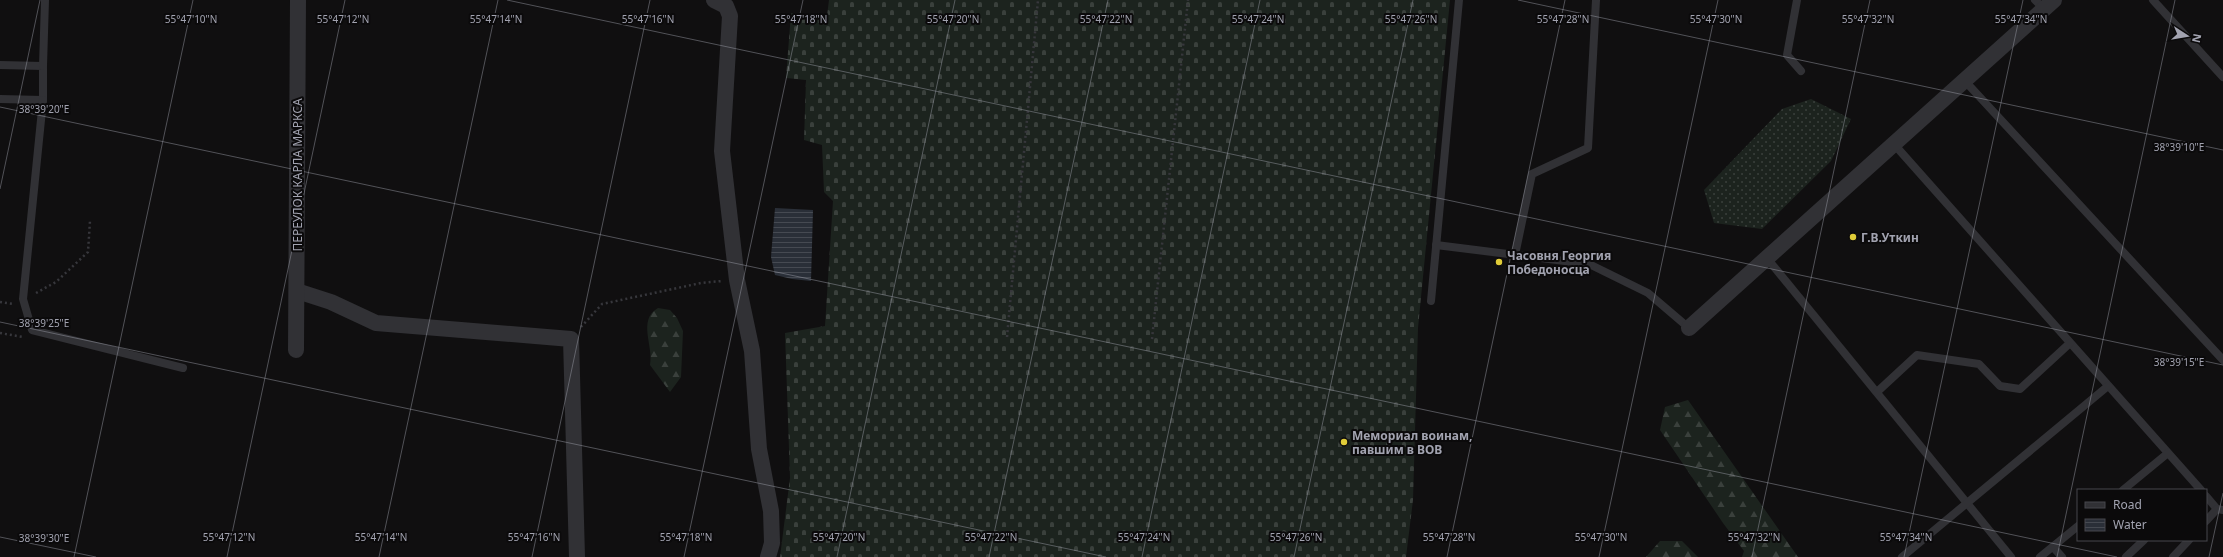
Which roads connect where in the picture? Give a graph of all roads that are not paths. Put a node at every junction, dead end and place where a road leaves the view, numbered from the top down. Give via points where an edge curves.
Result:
1 (45, 0) edge
2 (298, 0) edge
3 (714, 0) edge
4 (1459, 0) edge
5 (1596, 0) edge
6 (1797, 0) edge
7 (2154, 0) edge
8 (2044, 3) edge
9 (0, 65) edge
10 (43, 66) junction
11 (1801, 71) dead end
12 (2223, 77) edge
13 (1964, 80) junction
14 (0, 99) edge
15 (43, 100) junction
16 (1893, 143) junction
17 (1436, 245) junction
18 (1515, 255) junction
19 (1766, 257) junction
20 (297, 291) junction
21 (1431, 301) dead end
22 (1689, 328) joint
23 (2070, 343) junction
24 (296, 350) dead end
25 (2223, 360) edge
26 (184, 368) dead end
27 (2108, 386) junction
28 (1877, 392) junction
29 (2168, 453) junction
30 (2124, 489) edge
31 (2199, 489) edge
32 (2207, 497) edge
33 (1967, 503) junction
34 (2220, 509) edge
35 (2207, 520) edge
36 (2077, 527) edge
37 (2143, 541) edge
38 (2188, 541) edge
39 (2053, 547) junction
40 (577, 557) edge
41 (768, 557) edge
42 (1902, 557) edge
43 (2012, 557) edge
44 (2040, 557) edge
45 (2062, 557) edge
46 (2126, 557) edge
47 (2173, 557) edge

1 - 10 lane
2 - 20 street, ПЕРЕУЛОК КАРЛА МАРКСА
3 - 41 street via 726,6 730,16 722,151 737,280 752,351 759,450 771,511 772,544
4 - 17 lane
5 - 18 lane via 1588,148 1532,174
6 - 11 lane via 1786,56
7 - 12 lane
8 - 13 street
9 - 10 lane
10 - 15 lane
13 - 16 street
13 - 25 lane
14 - 15 lane
15 - 26 lane via 22,300 32,330
16 - 19 street
16 - 23 lane
17 - 18 lane
17 - 21 lane
18 - 22 lane via 1589,264 1648,293
19 - 22 street
19 - 28 lane
20 - 24 street, ПЕРЕУЛОК КАРЛА МАРКСА
20 - 40 street via 331,302 376,323 570,339
23 - 27 lane
23 - 28 lane via 2020,389 2000,386 1979,364 1917,355
27 - 29 lane
27 - 33 lane
28 - 33 lane
29 - 30 lane
29 - 31 lane
32 - 34 lane
33 - 42 lane
33 - 43 lane
34 - 35 lane
36 - 39 lane
37 - 46 lane
38 - 47 lane
39 - 44 lane
39 - 45 lane

